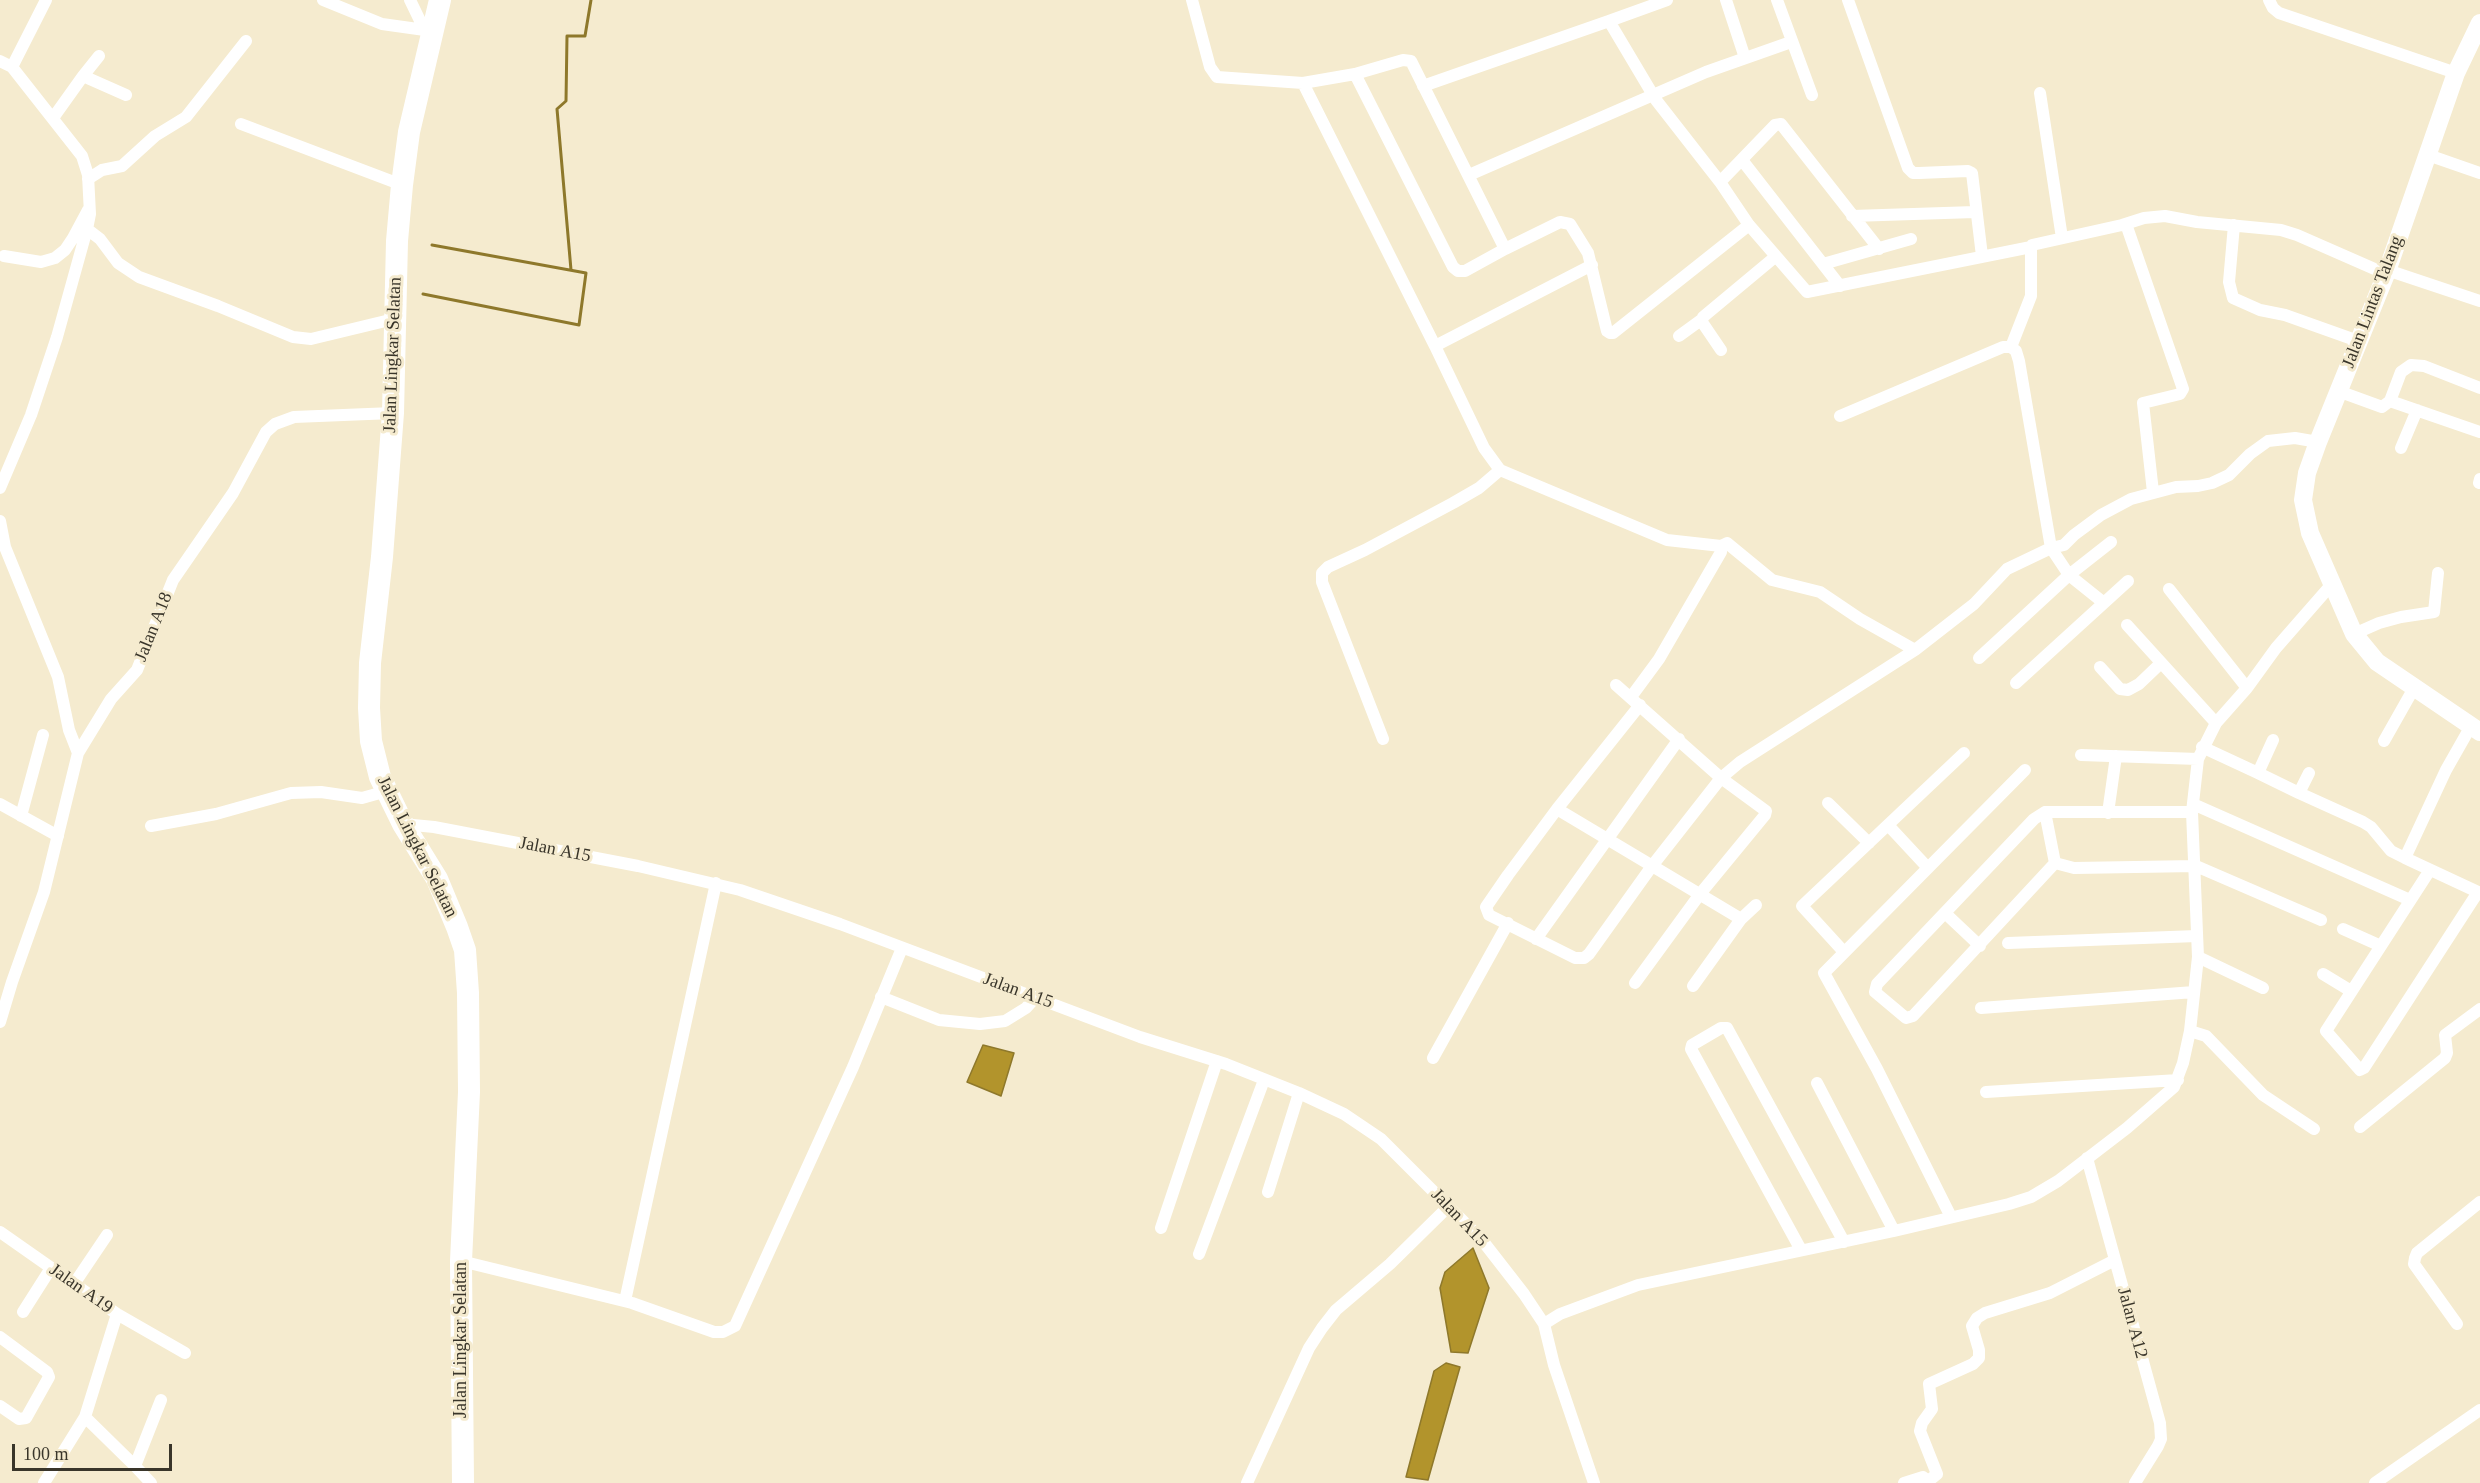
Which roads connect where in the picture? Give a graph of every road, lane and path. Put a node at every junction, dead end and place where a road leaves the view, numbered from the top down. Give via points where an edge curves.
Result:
1 (46, 0) edge
2 (323, 0) edge
3 (410, 0) edge
4 (440, 0) edge
5 (1192, 0) edge
6 (1667, 0) edge
7 (1726, 0) edge
8 (1777, 0) edge
9 (1848, 0) edge
10 (2269, 0) edge
11 (1609, 21) junction
12 (2480, 22) edge
13 (428, 30) junction
14 (246, 41) dead end
15 (1791, 42) junction
16 (99, 56) dead end
17 (1745, 58) junction
18 (0, 60) edge
19 (12, 67) junction
20 (2456, 73) junction
21 (1355, 74) junction
22 (83, 76) junction
23 (1303, 83) junction
24 (1423, 86) junction
25 (2040, 93) dead end
26 (126, 95) dead end
27 (1653, 95) junction
28 (1812, 95) dead end
29 (53, 118) junction
30 (241, 124) dead end
31 (2428, 155) junction
32 (1742, 160) junction
33 (2480, 173) edge
34 (1469, 175) junction
35 (88, 179) junction
36 (1720, 182) junction
37 (402, 185) junction
38 (89, 209) junction
39 (1975, 212) junction
40 (1852, 216) junction
41 (2126, 224) junction
42 (1749, 225) junction
43 (2234, 225) junction
44 (87, 229) junction
45 (2062, 238) junction
46 (1911, 239) dead end
47 (2031, 247) junction
48 (1505, 249) junction
49 (1879, 249) junction
50 (4, 256) dead end
51 (1982, 256) junction
52 (1775, 257) junction
53 (1823, 264) junction
54 (1592, 265) junction
55 (2386, 272) junction
56 (1840, 286) junction
57 (2480, 301) edge
58 (394, 319) junction
59 (1701, 320) junction
60 (1679, 336) dead end
61 (2358, 341) junction
62 (1435, 346) junction
63 (2011, 347) junction
64 (1721, 350) dead end
65 (2480, 388) edge
66 (2338, 391) junction
67 (2390, 401) junction
68 (2417, 410) junction
69 (393, 413) junction
70 (1840, 416) dead end
71 (2480, 432) edge
72 (2318, 442) junction
73 (2401, 448) dead end
74 (1500, 470) junction
75 (0, 488) edge
76 (2153, 492) junction
77 (0, 521) edge
78 (2110, 542) dead end
79 (1721, 546) junction
80 (2051, 548) junction
81 (2438, 573) dead end
82 (2068, 575) junction
83 (2128, 581) dead end
84 (2332, 584) junction
85 (2169, 590) dead end
86 (2104, 603) junction
87 (2127, 625) dead end
88 (2354, 634) junction
89 (1915, 650) junction
90 (1979, 658) dead end
91 (2161, 663) junction
92 (2100, 667) dead end
93 (2016, 683) dead end
94 (1616, 685) dead end
95 (2247, 688) junction
96 (2414, 688) junction
97 (1636, 701) junction
98 (2216, 723) junction
99 (2476, 729) edge
100 (44, 735) dead end
101 (1383, 739) dead end
102 (1679, 739) junction
103 (2272, 740) dead end
104 (2384, 741) dead end
105 (78, 753) junction
106 (1964, 753) dead end
107 (2200, 753) junction
108 (2080, 755) dead end
109 (2116, 756) junction
110 (2025, 770) dead end
111 (2258, 773) junction
112 (2309, 773) dead end
113 (1721, 778) junction
114 (387, 792) junction
115 (2299, 793) junction
116 (1828, 803) dead end
117 (0, 804) edge
118 (2193, 808) junction
119 (1557, 809) junction
120 (2045, 812) junction
121 (2108, 813) junction
122 (21, 816) junction
123 (403, 824) junction
124 (1888, 825) junction
125 (151, 826) dead end
126 (58, 836) junction
127 (1606, 839) junction
128 (1869, 843) junction
129 (2405, 858) junction
130 (2055, 863) junction
131 (1652, 866) junction
132 (2196, 866) junction
133 (1928, 868) junction
134 (2430, 870) junction
135 (716, 883) junction
136 (1700, 894) junction
137 (2410, 900) junction
138 (1756, 905) dead end
139 (1944, 914) junction
140 (1741, 919) junction
141 (2321, 920) dead end
142 (1508, 923) junction
143 (2343, 929) dead end
144 (2197, 936) junction
145 (1536, 939) junction
146 (2008, 943) dead end
147 (1980, 946) junction
148 (2381, 946) junction
149 (902, 948) junction
150 (1844, 952) junction
151 (2198, 957) junction
152 (2324, 974) dead end
153 (1635, 983) dead end
154 (1693, 986) dead end
155 (2263, 988) dead end
156 (2351, 991) junction
157 (2194, 992) junction
158 (881, 997) junction
159 (1036, 997) junction
160 (1981, 1008) dead end
161 (2480, 1009) edge
162 (0, 1022) edge
163 (2190, 1031) junction
164 (1433, 1058) dead end
165 (1217, 1061) junction
166 (1264, 1080) junction
167 (2178, 1080) junction
168 (1817, 1083) dead end
169 (1299, 1092) junction
170 (1986, 1092) dead end
171 (2360, 1127) dead end
172 (2314, 1129) dead end
173 (2087, 1158) junction
174 (1268, 1192) dead end
175 (2480, 1202) edge
176 (1448, 1207) junction
177 (1951, 1217) junction
178 (1161, 1228) dead end
179 (1894, 1231) junction
180 (0, 1232) edge
181 (107, 1235) dead end
182 (1844, 1242) junction
183 (1802, 1250) junction
184 (1199, 1254) dead end
185 (2115, 1260) junction
186 (460, 1261) junction
187 (51, 1268) junction
188 (74, 1284) junction
189 (625, 1301) junction
190 (23, 1312) dead end
191 (117, 1314) junction
192 (1544, 1324) junction
193 (2457, 1324) dead end
194 (0, 1337) edge
195 (185, 1353) dead end
196 (161, 1400) dead end
197 (0, 1406) edge
198 (2480, 1410) edge
199 (85, 1417) junction
200 (135, 1466) junction
201 (44, 1483) edge
202 (151, 1483) edge
203 (463, 1483) edge
204 (1247, 1483) edge
205 (1594, 1483) edge
206 (1904, 1483) edge
207 (1926, 1483) edge
208 (2135, 1483) edge
209 (2375, 1483) edge

1 - 19 street
2 - 13 street via 382,24
3 - 13 street
4 - 13 highway, Jalan Lingkar Selatan
5 - 23 street via 1210,67 1217,77
6 - 11 street
7 - 17 street
8 - 15 street
9 - 39 street via 1908,168 1913,173 1970,171
10 - 20 street via 2279,13
11 - 24 street
11 - 27 street
12 - 20 street, Jalan Lintas Talang
13 - 37 highway, Jalan Lingkar Selatan
14 - 35 street via 186,117 155,136 122,166 102,170
15 - 17 street
15 - 28 street
16 - 22 street
17 - 27 street
18 - 19 street
19 - 29 street
20 - 31 street, Jalan Lintas Talang
21 - 23 street
21 - 24 street via 1407,60
21 - 48 street via 1453,267 1465,271
22 - 26 street
22 - 29 street
23 - 62 street
24 - 34 street
25 - 45 street
27 - 34 street
27 - 36 street
29 - 35 street via 82,156
30 - 37 street
31 - 33 street
31 - 55 street, Jalan Lintas Talang
32 - 36 street
32 - 40 street via 1775,125 1781,124
32 - 53 street
34 - 48 street
35 - 38 street
36 - 42 street
37 - 58 highway, Jalan Lingkar Selatan
38 - 44 street
38 - 50 street via 56,258 41,262
39 - 40 street
39 - 51 street
40 - 49 street
41 - 43 street via 2165,216
41 - 45 street
41 - 76 street via 2182,389 2180,394 2144,403
42 - 52 street
42 - 54 street via 1613,333 1607,331
43 - 55 street via 2281,230
43 - 61 street via 2229,282 2234,298
44 - 58 street via 118,263 139,277 293,337 310,339
44 - 75 street via 31,415
45 - 47 street
46 - 49 street
47 - 51 street
47 - 63 street via 2031,296
48 - 54 street via 1564,221 1570,224
49 - 53 street
51 - 56 street
52 - 56 street via 1807,292
52 - 59 street
53 - 56 street
54 - 62 street
55 - 57 street
55 - 61 street, Jalan Lintas Talang
58 - 69 highway, Jalan Lingkar Selatan
59 - 60 street
59 - 64 street
61 - 66 street, Jalan Lintas Talang
62 - 74 street via 1484,448
63 - 70 street
63 - 80 street via 2019,361
65 - 67 street via 2411,364 2401,372
66 - 67 street via 2377,407
66 - 72 street, Jalan Lintas Talang
67 - 68 street
68 - 71 street
68 - 73 street
69 - 105 street, Jalan A18 via 294,417 266,432 233,494 173,579 137,670 111,699
69 - 114 highway, Jalan Lingkar Selatan via 369,708 375,757
72 - 76 street via 2295,438 2268,441 2229,475 2212,483
72 - 84 street, Jalan Lintas Talang via 2303,500 2310,533
74 - 79 street via 1667,540
74 - 101 street via 1479,488 1322,573 1322,582
76 - 80 street via 2101,515 2064,545
77 - 105 street via 5,547 58,677
78 - 82 street
79 - 89 street via 1729,543 1772,579 1821,592
79 - 97 street
80 - 82 street
80 - 89 street via 2007,569 1974,604
81 - 88 street via 2434,612 2401,616
82 - 86 street
82 - 90 street
83 - 86 street
84 - 88 street, Jalan Lintas Talang
84 - 95 street
85 - 95 street
86 - 93 street
87 - 91 street
88 - 96 street, Jalan Lintas Talang via 2377,662
89 - 113 street
91 - 92 street via 2128,690 2120,689
91 - 98 street
94 - 97 street
95 - 98 street
96 - 99 street, Jalan Lintas Talang
96 - 104 street
97 - 102 street
97 - 119 street
98 - 107 street
99 - 129 street via 2446,770
100 - 122 street
102 - 113 street
102 - 127 street
103 - 111 street
105 - 126 street, Jalan A18
106 - 124 street
107 - 109 street
107 - 111 street
107 - 118 street
108 - 109 street
109 - 121 street
110 - 133 street
111 - 115 street
112 - 115 street
113 - 131 street
113 - 136 street via 1764,808 1766,814
114 - 123 highway, Jalan Lingkar Selatan
114 - 125 street via 362,798 321,792 291,793 216,814
115 - 129 street via 2363,822 2391,851
116 - 128 street
117 - 122 street
118 - 121 street
118 - 132 street
118 - 137 street
119 - 127 street
119 - 142 street via 1486,908 1489,915
120 - 121 street
120 - 130 street
120 - 139 street
122 - 126 street
123 - 135 street, Jalan A15
123 - 186 highway, Jalan Lingkar Selatan via 437,879 465,950 469,1092
124 - 128 street
124 - 133 street
126 - 162 street, Jalan A18 via 44,892
127 - 131 street
127 - 145 street
128 - 150 street via 1802,906
129 - 134 street
130 - 132 street via 2074,868
130 - 147 street
131 - 136 street
131 - 145 street via 1584,958 1575,958
132 - 141 street
132 - 144 street
133 - 150 street
134 - 137 street
134 - 156 street via 2478,892 2360,1070 2326,1031
135 - 149 street, Jalan A15
135 - 189 street
136 - 140 street
136 - 153 street
137 - 148 street
138 - 140 street
139 - 147 street
139 - 147 street via 1877,984 1875,992 1906,1018 1913,1016
140 - 154 street
142 - 145 street
142 - 164 street
143 - 148 street
144 - 146 street
144 - 151 street
148 - 156 street
149 - 158 street
149 - 159 street, Jalan A15
150 - 177 street via 1824,973
151 - 155 street
151 - 157 street
152 - 156 street
157 - 160 street
157 - 163 street
158 - 159 street via 939,1020 980,1024 1005,1021
158 - 189 street via 735,1326 714,1332
159 - 165 street, Jalan A15 via 1140,1037
161 - 171 street via 2445,1035 2445,1058
163 - 167 street
163 - 172 street via 2206,1035 2263,1095
165 - 166 street, Jalan A15
165 - 178 street
166 - 169 street, Jalan A15
166 - 184 street
167 - 170 street
167 - 173 street via 2175,1087
168 - 179 street
169 - 174 street
169 - 176 street, Jalan A15 via 1344,1114 1381,1139
173 - 177 street via 2031,1197
173 - 185 street, Jalan A12
175 - 193 street via 2415,1258 2414,1264
176 - 192 street, Jalan A15 via 1482,1240
176 - 204 street via 1336,1310 1322,1328
177 - 179 street
179 - 182 street
180 - 187 street, Jalan A19
181 - 188 street
182 - 183 street
182 - 183 street via 1727,1028 1721,1028 1691,1048
183 - 192 street via 1638,1285 1560,1314
185 - 207 street via 2050,1293 1977,1318 1972,1326 1979,1358 1929,1384 1932,1409 1920,1431 1937,1476
185 - 208 street, Jalan A12 via 2161,1431 2158,1446
186 - 189 street
186 - 203 highway, Jalan Lingkar Selatan
187 - 188 street, Jalan A19
187 - 190 street
188 - 191 street, Jalan A19
191 - 195 street, Jalan A19
191 - 199 street
192 - 205 street
194 - 197 street via 49,1377 26,1418 19,1419
196 - 200 street
198 - 209 street
199 - 200 street
199 - 201 street
200 - 202 street
206 - 207 street via 1923,1477

